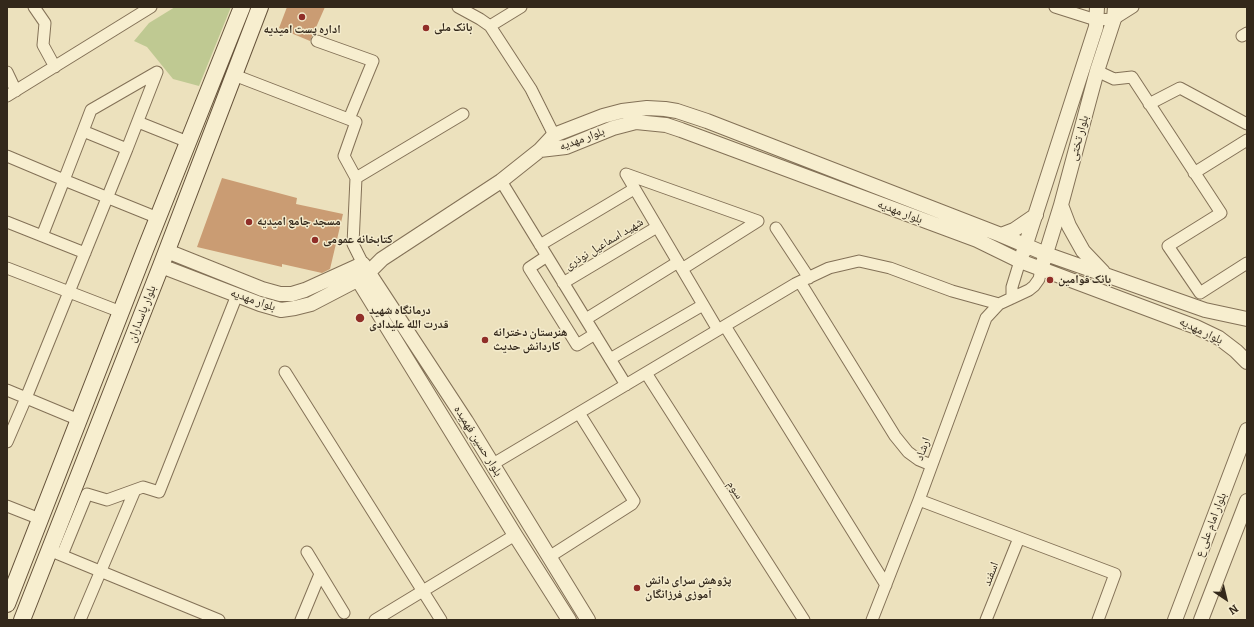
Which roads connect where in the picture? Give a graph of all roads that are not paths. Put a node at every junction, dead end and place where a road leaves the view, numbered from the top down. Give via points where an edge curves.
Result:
1 (34, 7) edge
2 (151, 7) edge
3 (242, 7) edge
4 (260, 7) edge
5 (458, 7) edge
6 (521, 7) edge
7 (1055, 7) edge
8 (1133, 7) edge
9 (1114, 13) edge
10 (1097, 14) edge
11 (490, 26) junction
12 (317, 41) dead end
13 (55, 66) junction
14 (1097, 71) junction
15 (7, 72) edge
16 (234, 75) junction
17 (12, 94) edge
18 (1149, 104) junction
19 (463, 114) dead end
20 (349, 119) junction
21 (138, 122) junction
22 (1247, 124) edge
23 (83, 131) junction
24 (554, 135) junction
25 (1247, 140) edge
26 (188, 142) junction
27 (127, 149) junction
28 (540, 150) junction
29 (7, 156) edge
30 (1194, 173) junction
31 (356, 178) junction
32 (64, 180) junction
33 (501, 180) junction
34 (634, 189) junction
35 (107, 197) junction
36 (1061, 205) junction
37 (1036, 215) junction
38 (158, 218) junction
39 (7, 222) edge
40 (657, 227) junction
41 (776, 228) dead end
42 (1001, 235) junction
43 (42, 236) junction
44 (540, 245) junction
45 (1026, 245) junction
46 (167, 251) junction
47 (85, 253) junction
48 (1046, 254) junction
49 (547, 256) junction
50 (1020, 261) junction
51 (1247, 263) edge
52 (161, 266) junction
53 (680, 266) junction
54 (7, 268) edge
55 (1041, 269) junction
56 (360, 272) junction
57 (1104, 273) junction
58 (804, 280) junction
59 (563, 283) junction
60 (69, 292) junction
61 (237, 295) junction
62 (1012, 298) junction
63 (999, 304) junction
64 (703, 305) junction
65 (121, 312) junction
66 (586, 319) junction
67 (1247, 319) edge
68 (721, 328) junction
69 (595, 334) junction
70 (610, 359) junction
71 (1247, 362) edge
72 (285, 372) dead end
73 (646, 373) junction
74 (626, 385) junction
75 (7, 390) edge
76 (26, 398) junction
77 (579, 413) junction
78 (79, 420) junction
79 (1247, 430) edge
80 (7, 442) edge
81 (492, 464) junction
82 (931, 465) junction
83 (135, 490) junction
84 (919, 500) junction
85 (1247, 501) edge
86 (7, 506) edge
87 (40, 519) junction
88 (515, 536) junction
89 (1019, 538) junction
90 (307, 552) dead end
91 (56, 553) junction
92 (550, 557) junction
93 (100, 571) junction
94 (320, 574) junction
95 (886, 585) junction
96 (423, 591) junction
97 (7, 604) edge
98 (344, 613) dead end
99 (22, 620) edge
100 (80, 620) edge
101 (219, 620) edge
102 (301, 620) edge
103 (375, 620) edge
104 (441, 620) edge
105 (570, 620) edge
106 (588, 620) edge
107 (804, 620) edge
108 (872, 620) edge
109 (986, 620) edge
110 (1098, 620) edge
111 (1175, 620) edge
112 (1201, 620) edge

1 - 13 street via 44,23 43,45
2 - 13 street
3 - 26 main road, بلوار پاسداران
4 - 16 main road, بلوار پاسداران
5 - 11 street
6 - 11 street
7 - 10 street
8 - 9 street
9 - 10 street
9 - 14 street, بلوار تختی
10 - 37 street, بلوار تختی via 1096,27
11 - 24 street via 531,89
12 - 20 street via 373,62
13 - 17 street
14 - 18 street via 1114,79 1132,77
14 - 36 street, بلوار تختی
15 - 17 street
16 - 20 street
16 - 46 main road, بلوار پاسداران
18 - 22 street via 1180,88
18 - 30 street
19 - 31 street
20 - 31 street via 356,122 344,156
21 - 23 street via 157,72 91,110
21 - 26 street
21 - 27 street
23 - 27 street
23 - 32 street
24 - 28 street, بلوار مهدیه
24 - 42 street, بلوار مهدیه via 622,111 647,108 677,111 707,120
25 - 30 street
26 - 38 main road, بلوار پاسداران
27 - 35 street
28 - 33 street, بلوار مهدیه
28 - 50 street, بلوار مهدیه via 566,147 613,128 636,122 666,125 977,240
29 - 32 street
30 - 51 street via 1221,213 1168,246 1200,293
31 - 56 street via 353,244
32 - 35 street
32 - 43 street
33 - 44 street
33 - 56 street, بلوار مهدیه
34 - 40 street
34 - 44 street
34 - 53 street via 626,174 758,222
35 - 38 street
35 - 47 street
36 - 48 street, بلوار تختی
36 - 57 street via 1083,251
37 - 42 street via 1014,230
37 - 45 street, بلوار تختی
38 - 65 main road, بلوار پاسداران
39 - 43 street
40 - 53 street
40 - 59 street, شهید اسماعیل نوذری
41 - 58 street
42 - 45 street, بلوار مهدیه
43 - 47 street
44 - 49 street
45 - 48 street, بلوار مهدیه
45 - 50 street, بلوار تختی
46 - 52 main road, بلوار پاسداران
46 - 56 street, بلوار مهدیه via 280,294 292,294
47 - 60 street
48 - 55 street, بلوار تختی
48 - 57 street, بلوار مهدیه
49 - 59 street
49 - 69 street via 529,268 577,345
50 - 55 street, بلوار مهدیه
50 - 62 street via 1012,287
52 - 61 street, بلوار مهدیه
52 - 91 main road, بلوار پاسداران
53 - 64 street
53 - 66 street
54 - 60 street
55 - 62 street, ارشاد via 1034,286
55 - 71 street, بلوار مهدیه via 1196,327 1219,338
56 - 61 street, بلوار مهدیه via 311,304 295,308 281,310
56 - 81 street, بلوار حسین فهمیده via 462,415
56 - 88 street, بلوار حسین فهمیده via 376,309
57 - 67 street, بلوار مهدیه via 1205,310
58 - 63 street via 829,268 860,261 890,268 952,291
58 - 68 street
58 - 82 street via 895,436 908,452
59 - 66 street
60 - 65 street
60 - 76 street
61 - 83 street via 159,492 143,487
62 - 63 street, ارشاد
63 - 82 street, ارشاد via 986,318
64 - 68 street
64 - 70 street
65 - 78 main road, بلوار پاسداران
66 - 69 street
68 - 73 street
68 - 95 street
69 - 70 street
70 - 74 street
72 - 96 street
73 - 74 street
73 - 107 street, سوم
74 - 77 street
75 - 76 street
76 - 78 street
76 - 80 street
77 - 81 street
77 - 92 street via 634,501
78 - 87 main road, بلوار پاسداران
79 - 111 street, بلوار امام علی ع
81 - 92 street, بلوار حسین فهمیده
82 - 84 street, ارشاد
83 - 91 street via 107,500 87,494
83 - 93 street
84 - 89 street
84 - 95 street, ارشاد
85 - 112 street, بلوار امام علی ع
86 - 87 street
87 - 97 main road, بلوار پاسداران
88 - 96 street
88 - 105 street, بلوار حسین فهمیده
89 - 109 street, اسفند
89 - 110 street via 1115,574
90 - 94 street
91 - 93 street
91 - 99 main road, بلوار پاسداران
92 - 106 street, بلوار حسین فهمیده
93 - 100 street
93 - 101 street
94 - 98 street
94 - 102 street
95 - 108 street, ارشاد
96 - 103 street
96 - 104 street

